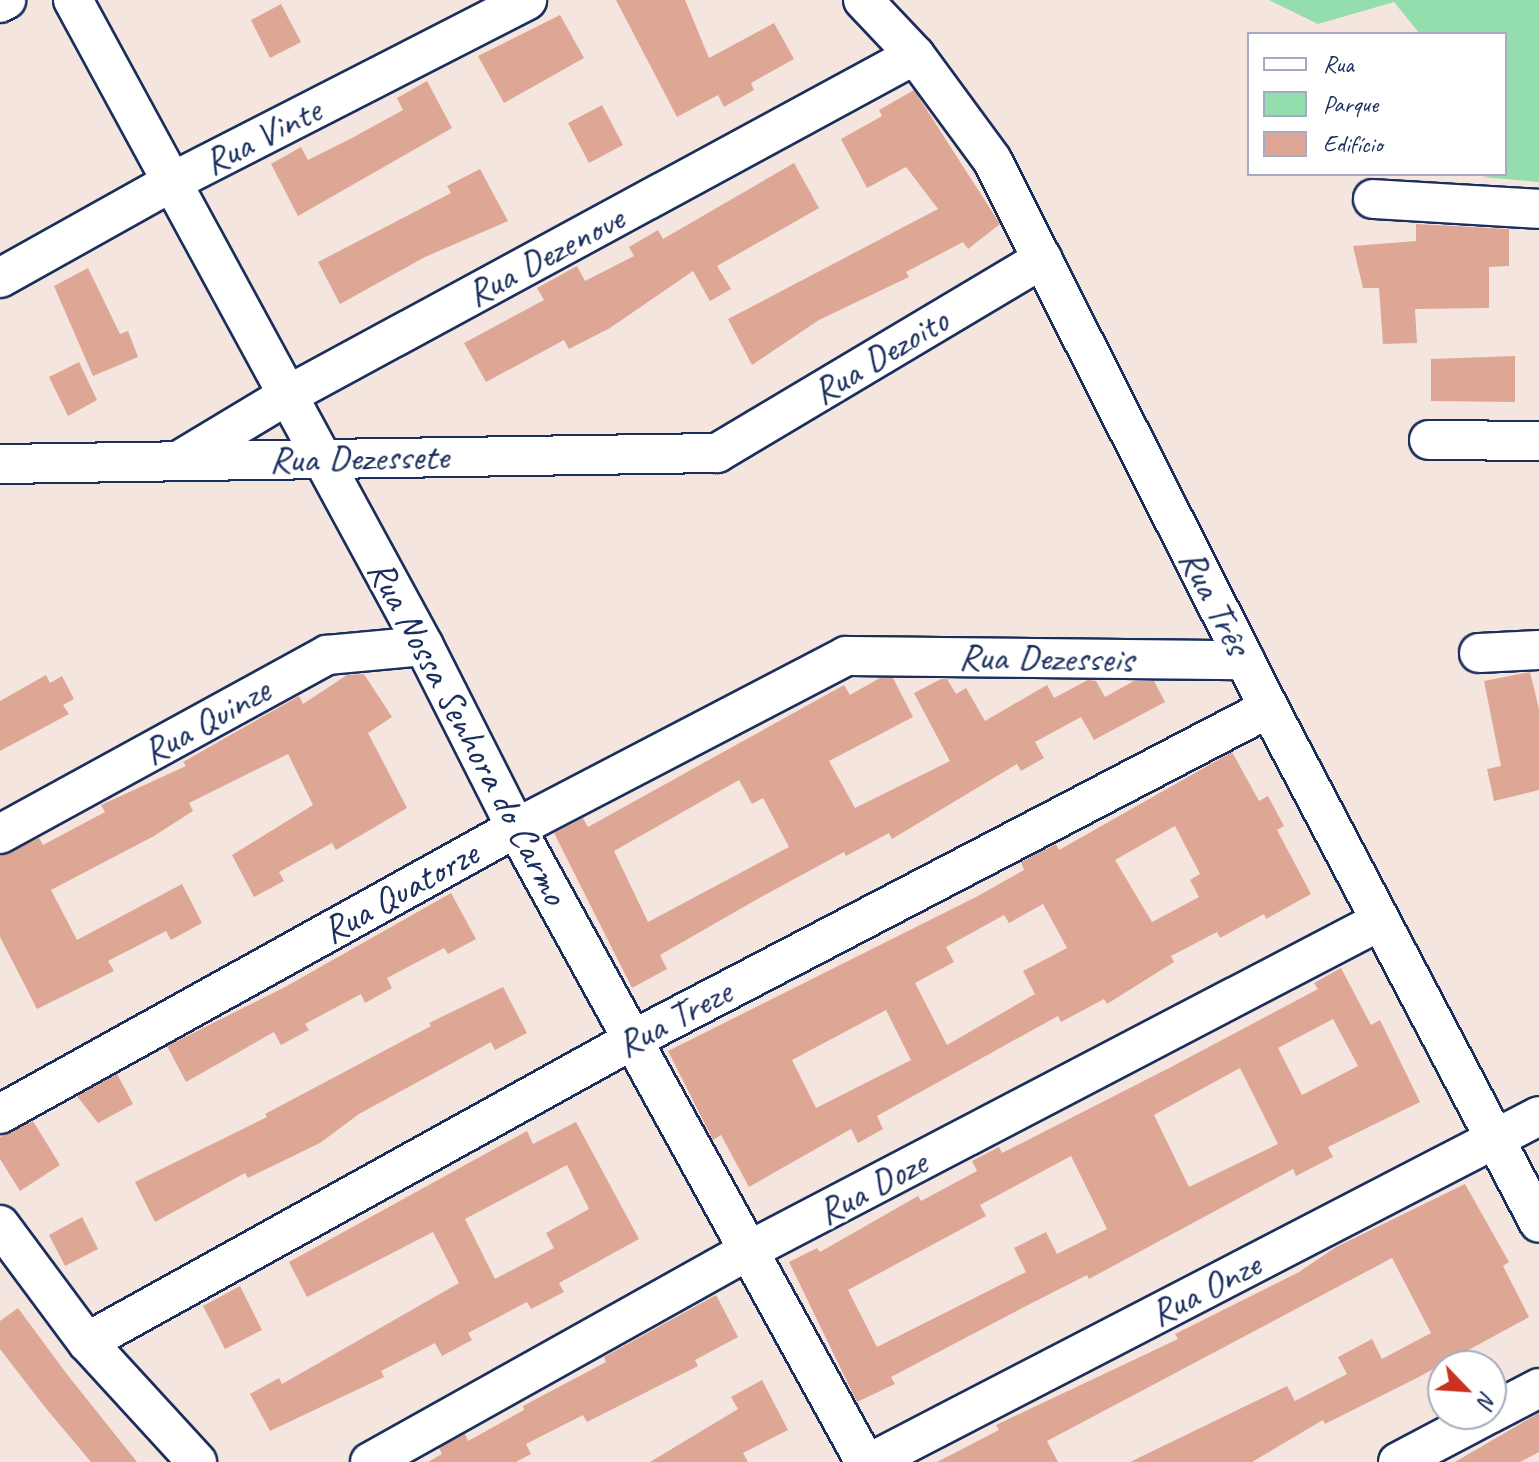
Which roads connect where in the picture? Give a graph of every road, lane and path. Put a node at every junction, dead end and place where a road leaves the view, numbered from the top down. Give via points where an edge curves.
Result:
1 (6, 0) edge
2 (73, 0) edge
3 (527, 0) edge
4 (863, 0) edge
5 (0, 3) edge
6 (915, 55) junction
7 (172, 182) junction
8 (1373, 199) dead end
9 (1539, 209) edge
10 (1043, 259) junction
11 (0, 278) edge
12 (288, 395) junction
13 (1429, 440) dead end
14 (1539, 441) edge
15 (717, 453) joint
16 (322, 459) junction
17 (178, 461) junction
18 (0, 464) edge
19 (424, 646) junction
20 (1539, 650) edge
21 (1479, 653) dead end
22 (846, 656) joint
23 (1245, 660) junction
24 (1269, 708) junction
25 (516, 828) junction
26 (0, 834) edge
27 (1380, 921) junction
28 (636, 1038) junction
29 (0, 1114) edge
30 (1539, 1116) edge
31 (1493, 1140) junction
32 (1539, 1223) edge
33 (0, 1225) edge
34 (746, 1252) junction
35 (87, 1342) junction
36 (1539, 1388) edge
37 (1507, 1404) edge
38 (1458, 1430) edge
39 (197, 1462) edge
40 (370, 1462) edge
41 (865, 1462) edge
42 (871, 1462) edge
43 (1398, 1462) edge

1 - 5 street
2 - 7 street, Rua Nossa Senhora do Carmo
3 - 7 street, Rua Vinte
4 - 6 street, Rua Três
6 - 10 street, Rua Três via 992,160
6 - 12 street, Rua Dezenove
7 - 11 street, Rua Vinte
7 - 12 street, Rua Nossa Senhora do Carmo
8 - 9 street
10 - 15 street, Rua Dezoito
10 - 23 street, Rua Três
12 - 16 street, Rua Nossa Senhora do Carmo
12 - 17 street, Rua Dezenove
13 - 14 street
15 - 16 street, Rua Dezessete
16 - 17 street, Rua Dezessete
16 - 19 street, Rua Nossa Senhora do Carmo
17 - 18 street, Rua Dezessete
19 - 25 street, Rua Nossa Senhora do Carmo
19 - 26 street, Rua Quinze via 327,655
20 - 21 street
22 - 23 street, Rua Dezesseis
22 - 25 street, Rua Quatorze
23 - 24 street, Rua Três
24 - 27 street, Rua Três
24 - 28 street, Rua Treze
25 - 28 street, Rua Nossa Senhora do Carmo
25 - 29 street, Rua Quatorze
27 - 31 street, Rua Três
27 - 34 street, Rua Doze
28 - 34 street, Rua Nossa Senhora do Carmo
28 - 35 street, Rua Treze
30 - 31 street, Rua Onze
31 - 32 street, Rua Três
31 - 42 street, Rua Onze
33 - 35 street
34 - 40 street, Rua Doze
34 - 41 street, Rua Nossa Senhora do Carmo
35 - 39 street
36 - 37 street
38 - 43 street

